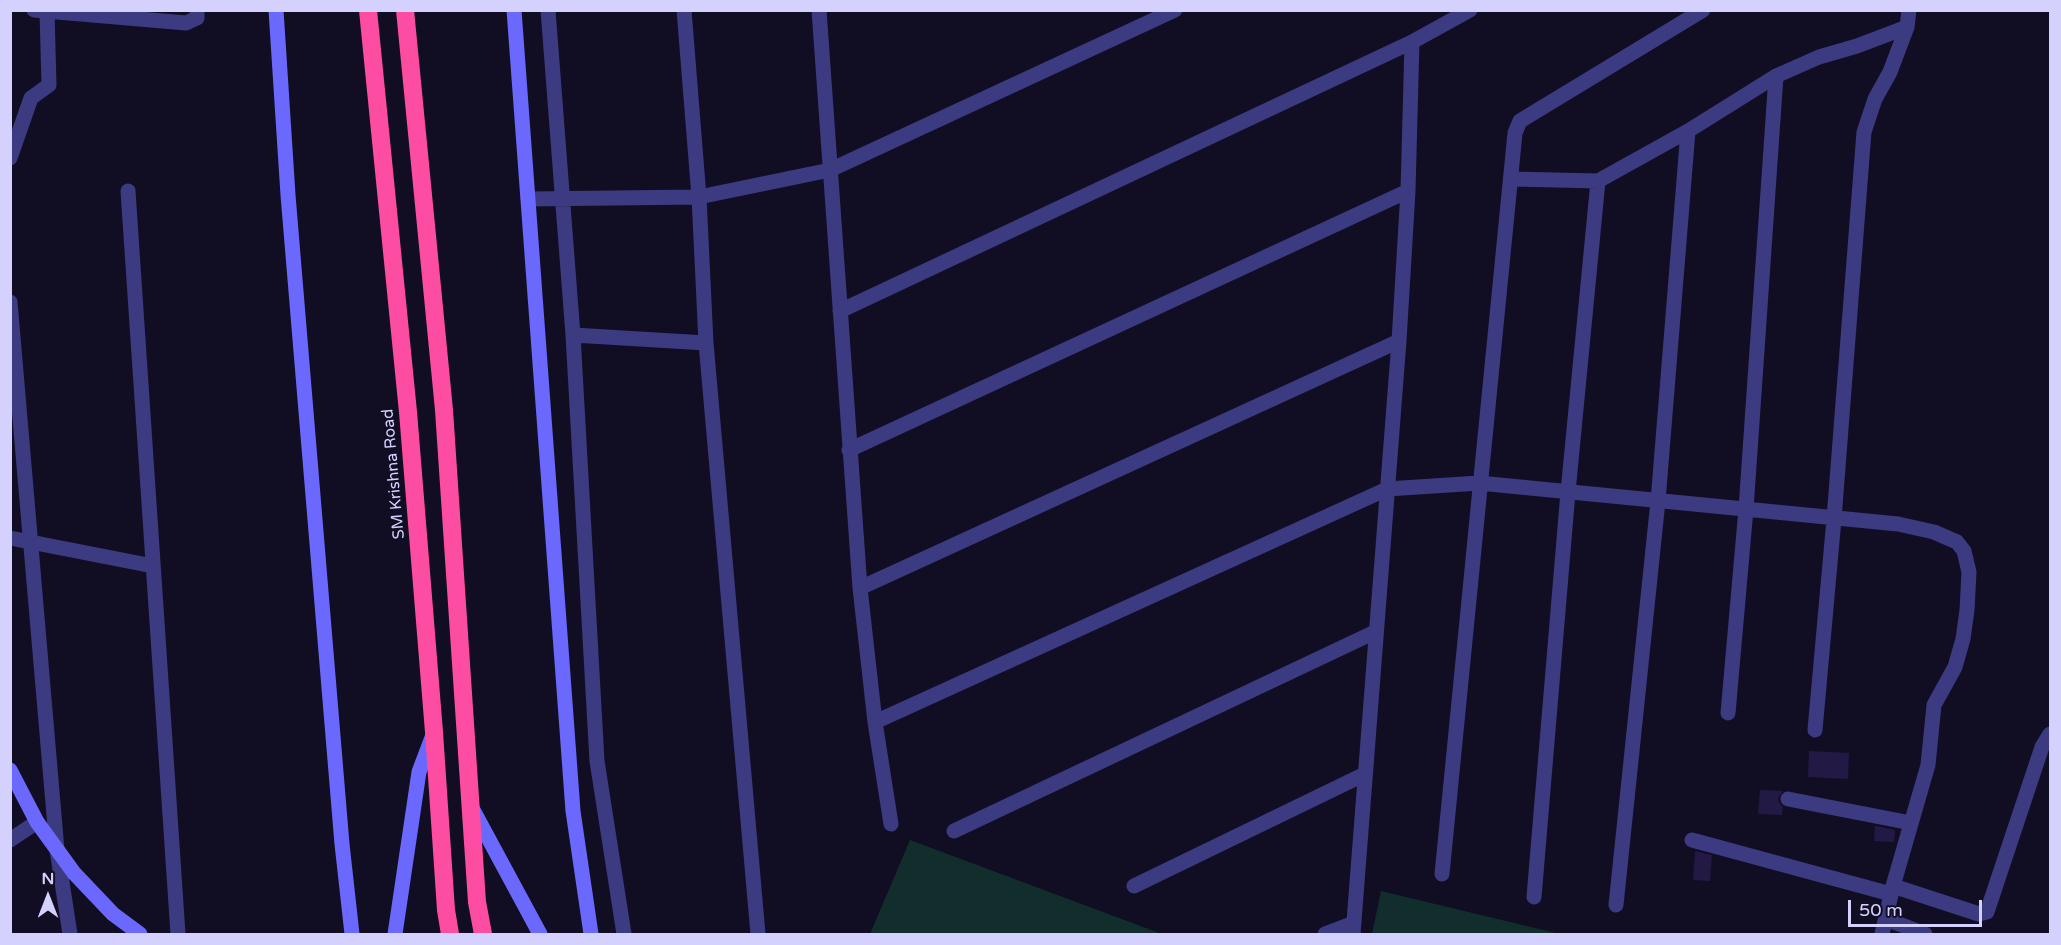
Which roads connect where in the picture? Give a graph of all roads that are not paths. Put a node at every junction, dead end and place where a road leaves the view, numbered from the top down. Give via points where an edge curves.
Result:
1 (196, 10) edge
2 (276, 10) edge
3 (368, 10) edge
4 (405, 10) edge
5 (514, 10) edge
6 (548, 10) edge
7 (684, 10) edge
8 (819, 10) edge
9 (1175, 10) edge
10 (1470, 10) edge
11 (1703, 10) edge
12 (1909, 10) edge
13 (41, 11) edge
14 (134, 14) edge
15 (1907, 27) junction
16 (1412, 42) junction
17 (1776, 76) junction
18 (1688, 131) junction
19 (10, 158) edge
20 (830, 170) junction
21 (1510, 179) junction
22 (1598, 181) junction
23 (128, 191) dead end
24 (1408, 192) junction
25 (699, 197) junction
26 (561, 198) junction
27 (528, 199) junction
28 (10, 302) edge
29 (840, 311) junction
30 (573, 334) junction
31 (1399, 341) junction
32 (706, 343) junction
33 (849, 450) junction
34 (1479, 483) junction
35 (1387, 489) junction
36 (1568, 492) junction
37 (1658, 501) junction
38 (1746, 509) junction
39 (1834, 519) junction
40 (10, 538) edge
41 (30, 542) junction
42 (153, 567) junction
43 (860, 588) junction
44 (1375, 632) junction
45 (1728, 713) dead end
46 (875, 723) junction
47 (1815, 730) dead end
48 (434, 732) junction
49 (2050, 734) edge
50 (10, 770) edge
51 (1365, 774) junction
52 (1788, 799) dead end
53 (471, 805) junction
54 (37, 822) junction
55 (1911, 823) junction
56 (891, 824) dead end
57 (954, 831) dead end
58 (10, 840) edge
59 (1692, 840) dead end
60 (57, 850) junction
61 (1442, 874) dead end
62 (1134, 886) dead end
63 (1892, 890) junction
64 (1534, 897) dead end
65 (1616, 904) dead end
66 (1886, 919) junction
67 (1354, 928) edge
68 (70, 934) edge
69 (140, 934) edge
70 (178, 934) edge
71 (352, 934) edge
72 (395, 934) edge
73 (450, 934) edge
74 (483, 934) edge
75 (540, 934) edge
76 (591, 934) edge
77 (624, 934) edge
78 (758, 934) edge
79 (1325, 934) edge
80 (1882, 934) edge
81 (1925, 934) edge

1 - 14 street via 197,18 186,23
2 - 71 street via 288,195
3 - 48 highway, SM Krishna Road via 408,412
4 - 53 highway via 444,410
5 - 27 street
6 - 26 street
7 - 25 street
8 - 20 street
9 - 20 street
10 - 16 street
11 - 21 street via 1520,121
12 - 15 street
13 - 14 street
13 - 19 street via 49,85 31,98
15 - 17 street
15 - 39 street via 1864,132
16 - 24 street
16 - 29 street
17 - 18 street
17 - 38 street
18 - 22 street
18 - 37 street
20 - 25 street
20 - 29 street
21 - 22 street
21 - 34 street
22 - 36 street
23 - 42 street
24 - 31 street
24 - 33 street
25 - 26 street
25 - 32 street
26 - 27 street
26 - 30 street
27 - 76 street via 573,812
28 - 41 street
29 - 33 street
30 - 32 street
30 - 77 street via 597,761
31 - 35 street
31 - 43 street
32 - 78 street
33 - 43 street
34 - 35 street
34 - 36 street
34 - 61 street
35 - 44 street
35 - 46 street
36 - 37 street
36 - 64 street
37 - 38 street
37 - 65 street
38 - 39 street
38 - 45 street
39 - 47 street
39 - 55 street via 1898,524 1934,532 1957,542 1964,551 1969,572 1963,639 1955,667 1934,705 1928,765
40 - 41 street
41 - 42 street
41 - 60 street
42 - 70 street
43 - 46 street
44 - 51 street
44 - 57 street
46 - 56 street
48 - 72 street via 420,772
48 - 73 highway, SM Krishna Road
49 - 63 street via 2042,747 1987,912 1979,914
50 - 54 street
51 - 62 street
51 - 67 street
52 - 55 street
53 - 74 highway via 477,902
53 - 75 street
54 - 58 street
54 - 60 street
55 - 63 street
59 - 63 street
60 - 68 street
60 - 69 street via 93,894
63 - 66 street
66 - 80 street
66 - 81 street
67 - 79 street

